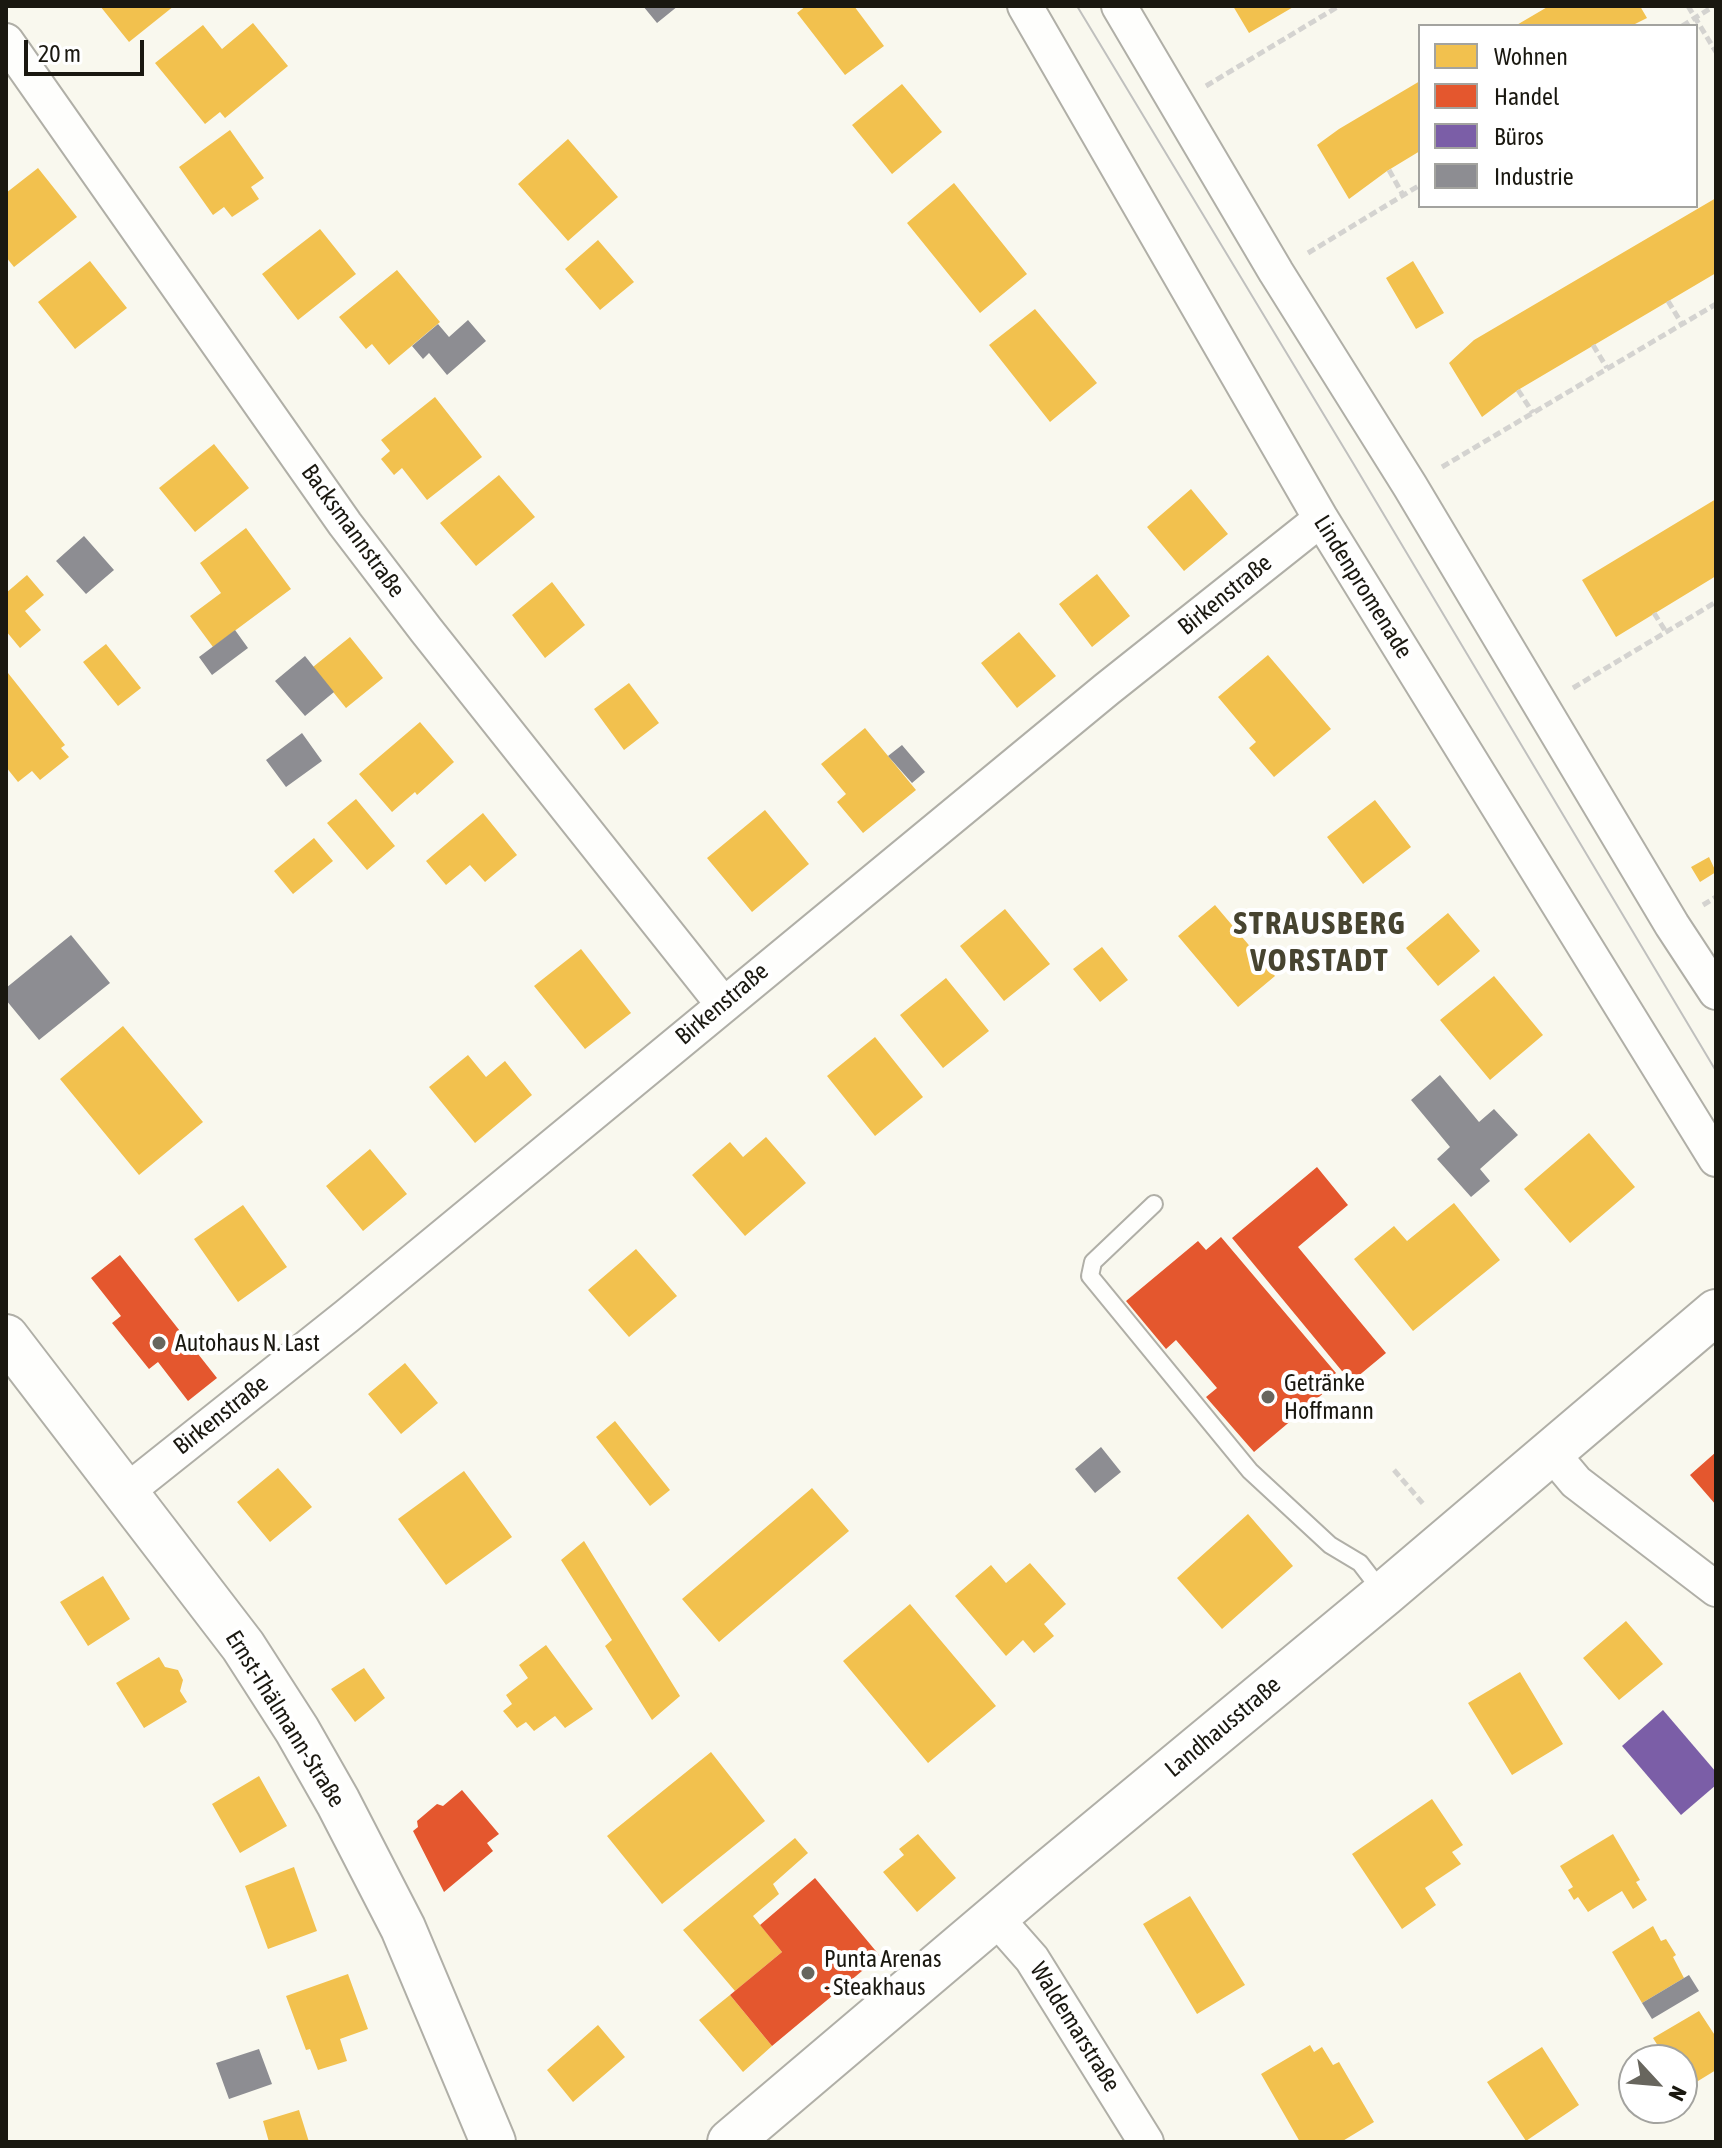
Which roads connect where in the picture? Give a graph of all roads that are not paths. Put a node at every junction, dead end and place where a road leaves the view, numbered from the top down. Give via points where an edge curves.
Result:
1 (1025, 6) edge
2 (1119, 6) edge
3 (6, 41) edge
4 (1321, 519) junction
5 (1716, 992) edge
6 (723, 1004) junction
7 (1716, 1159) edge
8 (1154, 1204) dead end
9 (1716, 1312) edge
10 (6, 1337) edge
11 (1550, 1451) junction
12 (126, 1492) junction
13 (1716, 1589) edge
14 (1384, 1594) junction
15 (995, 1917) junction
16 (493, 2142) edge
17 (730, 2142) edge
18 (1146, 2142) edge

1 - 4 street, Lindenpromenade
2 - 5 street
3 - 6 street, Backsmannstraße via 345,524
4 - 6 street, Birkenstraße
4 - 7 street, Lindenpromenade
6 - 12 street, Birkenstraße
8 - 14 lane via 1093,1262 1090,1276 1250,1471 1330,1545 1360,1563
9 - 11 street, Landhausstraße
10 - 12 street, Ernst-Thälmann-Straße
11 - 13 street via 1576,1482
11 - 14 street, Landhausstraße
12 - 16 street, Ernst-Thälmann-Straße via 243,1646 325,1778 403,1928
14 - 15 street, Landhausstraße
15 - 17 street, Landhausstraße
15 - 18 street, Waldemarstraße via 1032,1959

